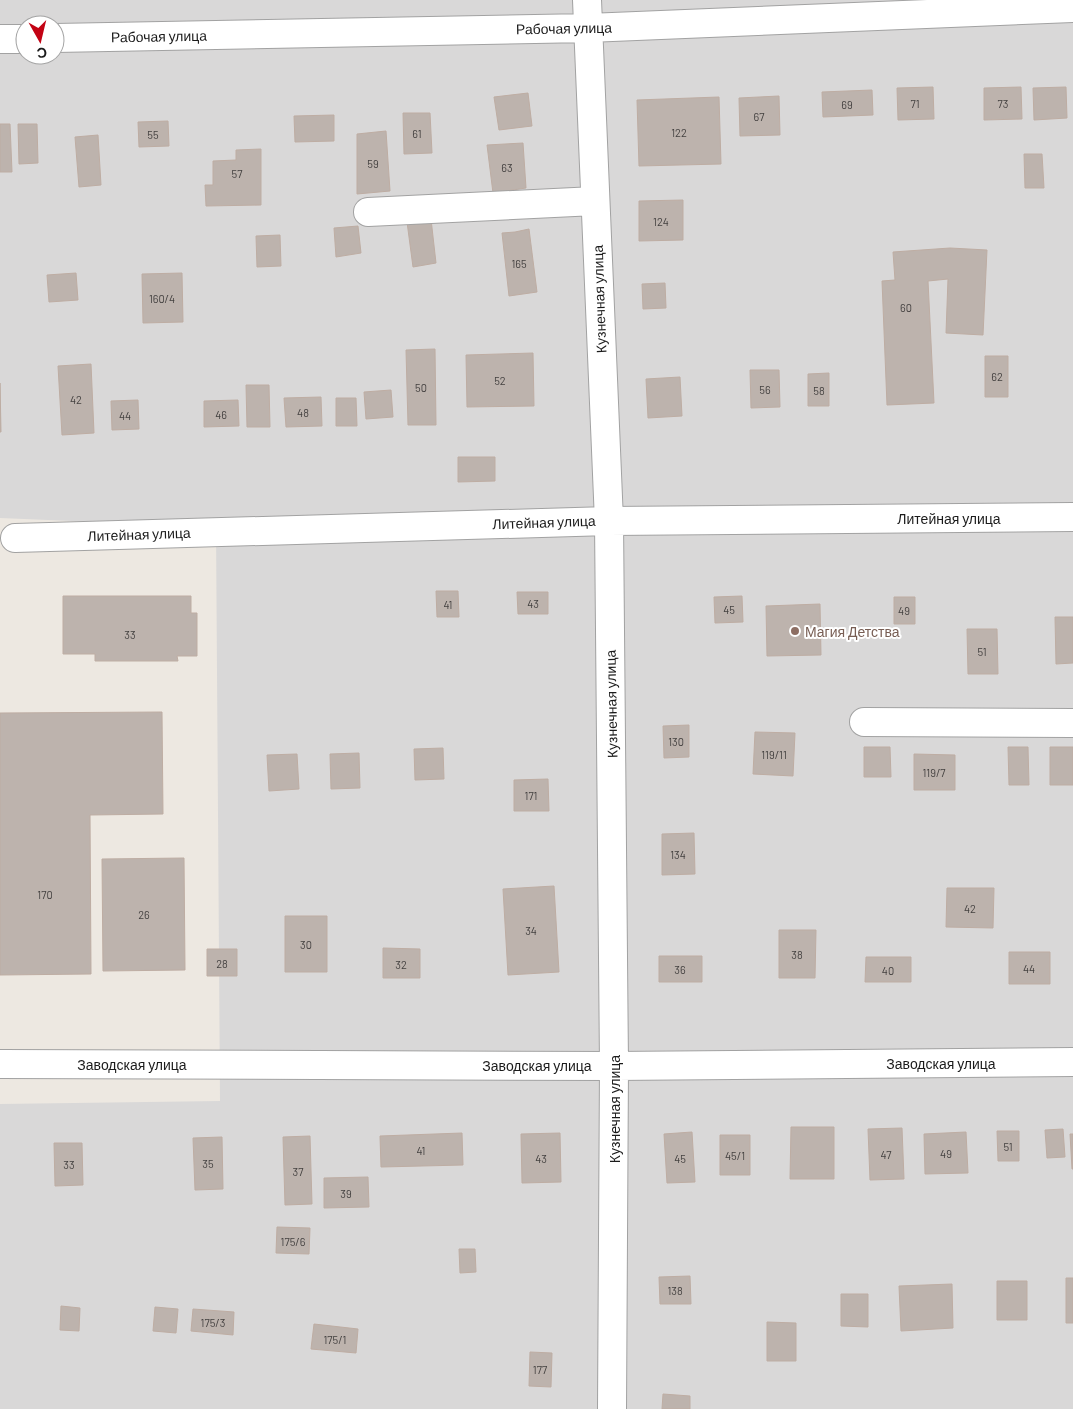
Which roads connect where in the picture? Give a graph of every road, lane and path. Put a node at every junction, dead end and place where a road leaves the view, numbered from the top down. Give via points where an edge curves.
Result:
1 (587, 0) edge
2 (1073, 8) edge
3 (588, 28) junction
4 (65, 38) edge
5 (0, 39) edge
6 (15, 39) edge
7 (595, 201) junction
8 (368, 212) dead end
9 (1073, 517) edge
10 (609, 520) junction
11 (15, 538) dead end
12 (864, 722) dead end
13 (1073, 724) edge
14 (1073, 1062) edge
15 (0, 1064) edge
16 (614, 1066) junction
17 (612, 1409) edge

1 - 3 street, Кузнечная улица
2 - 3 street, Рабочая улица
3 - 4 street, Рабочая улица
3 - 7 street, Кузнечная улица
5 - 6 street
7 - 8 street
7 - 10 street, Кузнечная улица
9 - 10 street, Литейная улица
10 - 11 street, Литейная улица
10 - 16 street, Кузнечная улица
12 - 13 street
14 - 16 street, Заводская улица
15 - 16 street, Заводская улица
16 - 17 street, Кузнечная улица

